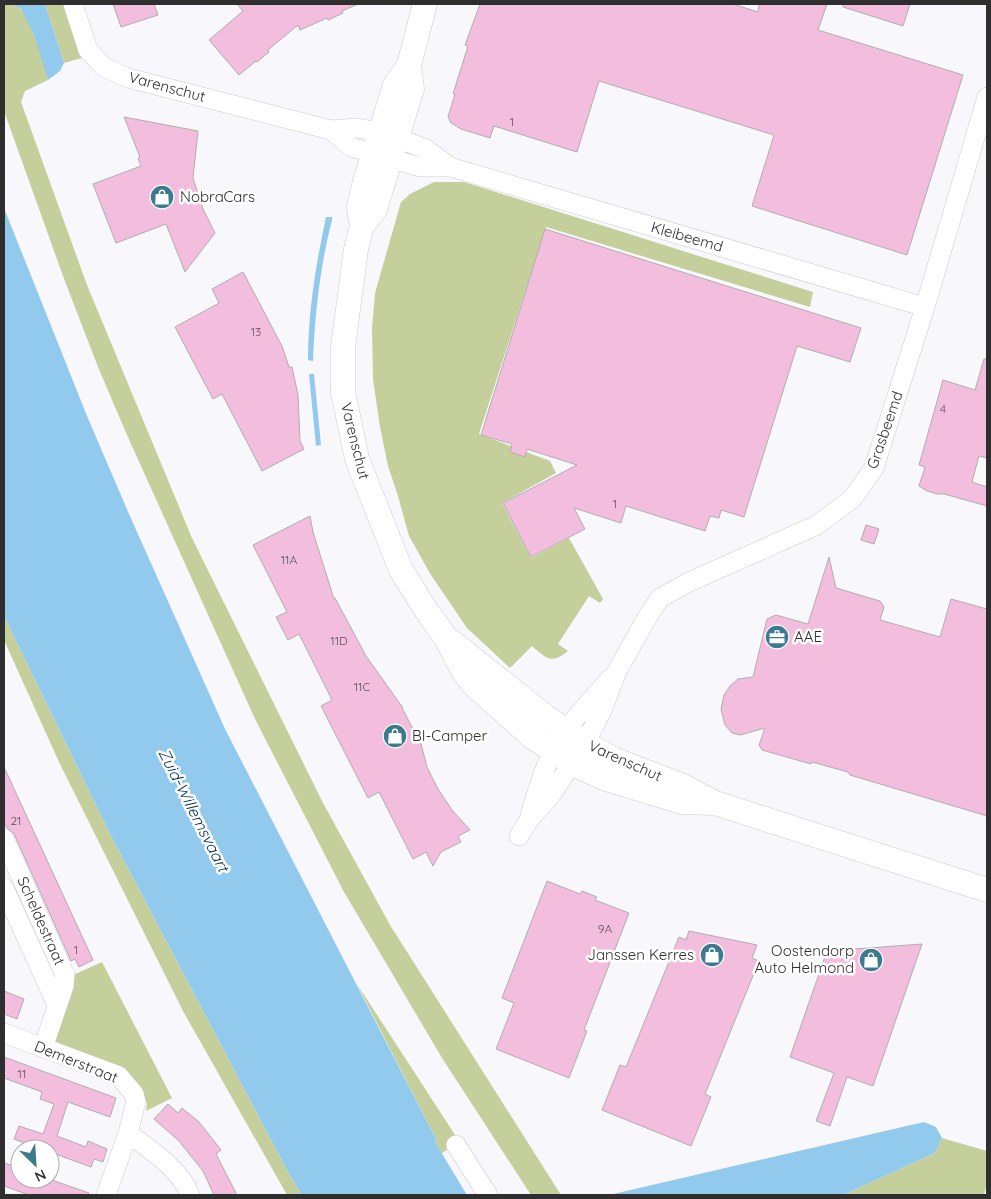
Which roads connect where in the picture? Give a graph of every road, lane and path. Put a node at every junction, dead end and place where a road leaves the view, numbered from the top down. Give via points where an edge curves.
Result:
1 (73, 4) edge
2 (425, 4) edge
3 (987, 97) edge
4 (386, 145) junction
5 (925, 307) junction
6 (568, 742) junction
7 (573, 764) junction
8 (715, 803) junction
9 (4, 839) edge
10 (4, 888) edge
11 (987, 890) edge
12 (57, 1005) junction
13 (4, 1033) edge
14 (43, 1048) junction
15 (128, 1133) junction
16 (456, 1145) dead end
17 (106, 1195) edge
18 (190, 1195) edge
19 (488, 1195) edge

1 - 4 street, Varenschut via 88,50 104,68 128,78 331,130 356,128
2 - 4 street, Varenschut via 409,65 395,85
3 - 5 street, Grasbeemd
4 - 5 street, Kleibeemd via 420,167 450,167
4 - 6 street, Varenschut via 359,207 362,226 343,347 343,392 357,459 401,570 446,638
5 - 6 street, Grasbeemd via 874,468 852,500 817,525 660,598 618,671 602,711
6 - 7 street, Varenschut
6 - 7 street, Varenschut via 538,788 524,828
6 - 8 street, Varenschut via 683,786
7 - 8 street, Varenschut via 603,778 682,802
8 - 11 street, Varenschut
9 - 12 street, Scheldestraat via 66,975
10 - 12 street, Scheldestraat
12 - 14 street, Scheldestraat
13 - 14 street, Demerstraat
14 - 15 street, Demerstraat via 119,1076 134,1094 136,1102
15 - 17 street, Demerstraat
15 - 18 street via 167,1164 187,1185
16 - 19 street

